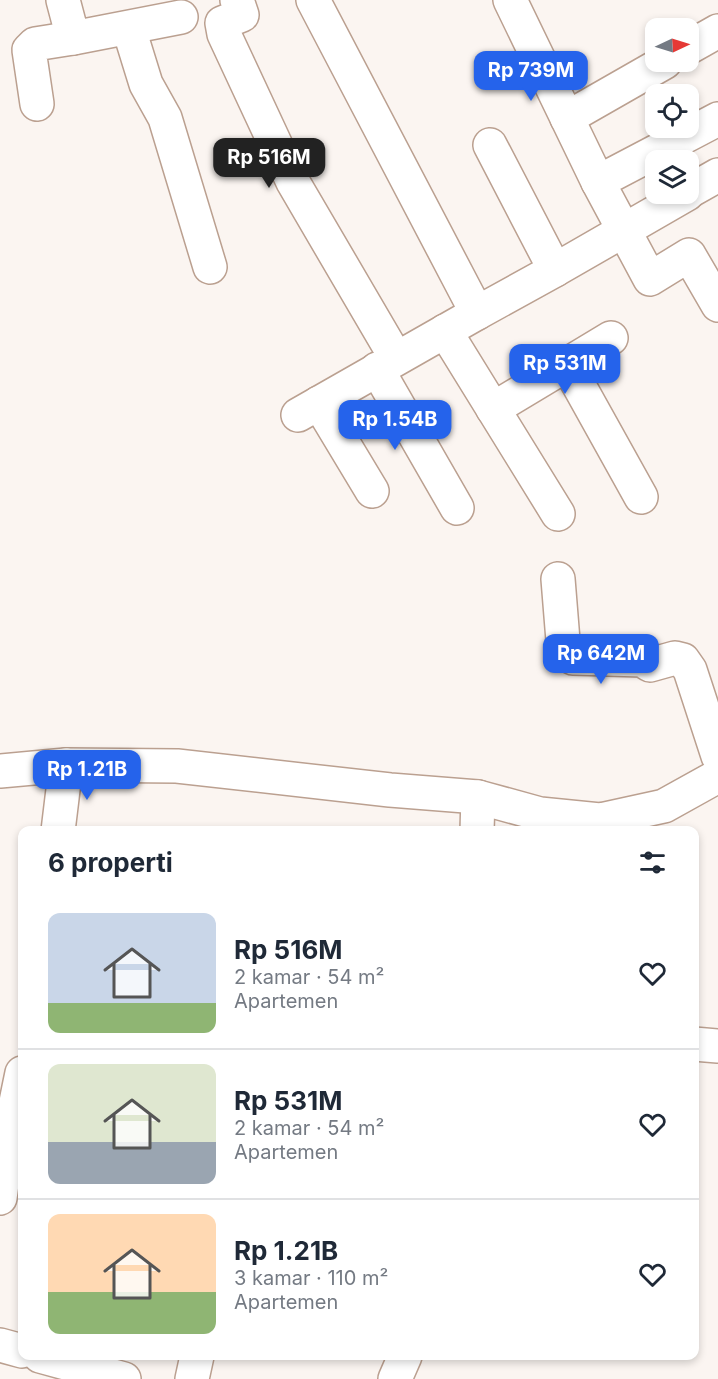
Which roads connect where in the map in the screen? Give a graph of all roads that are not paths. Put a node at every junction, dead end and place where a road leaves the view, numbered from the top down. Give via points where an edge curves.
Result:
1 (63, 0) edge
2 (237, 0) edge
3 (313, 0) edge
4 (510, 0) edge
5 (180, 17) dead end
6 (129, 29) junction
7 (73, 38) junction
8 (648, 72) edge
9 (37, 105) dead end
10 (567, 118) junction
11 (718, 119) edge
12 (490, 146) dead end
13 (598, 182) junction
14 (705, 184) edge
15 (624, 230) junction
16 (210, 267) dead end
17 (555, 270) junction
18 (718, 305) edge
19 (477, 313) junction
20 (445, 331) junction
21 (611, 338) dead end
22 (387, 364) junction
23 (567, 364) junction
24 (493, 409) junction
25 (372, 491) dead end
26 (641, 497) dead end
27 (457, 508) dead end
28 (558, 514) dead end
29 (558, 579) dead end
30 (718, 756) edge
31 (66, 765) junction
32 (0, 771) edge
33 (718, 776) edge
34 (478, 797) junction
35 (59, 826) edge
36 (477, 826) edge
37 (699, 1044) edge
38 (718, 1046) edge
39 (18, 1112) edge
40 (15, 1141) edge
41 (0, 1198) edge
42 (0, 1345) edge
43 (18, 1350) edge
44 (55, 1360) edge
45 (195, 1360) edge
46 (403, 1360) edge
47 (124, 1379) edge
48 (192, 1379) edge
49 (395, 1379) edge

1 - 7 street
2 - 22 street via 242,15 222,23 224,34 293,182
3 - 19 street
4 - 10 street
5 - 6 street
6 - 7 street
6 - 16 street via 146,84 165,117
7 - 9 street via 35,44 29,50
8 - 10 street
10 - 13 street
11 - 13 street
12 - 17 street
13 - 15 street
14 - 15 street
15 - 17 street
15 - 18 street via 650,279 689,255
17 - 19 street
19 - 20 street
20 - 22 street
20 - 24 street
21 - 23 street
22 - 25 street via 308,409
22 - 27 street
23 - 24 street
23 - 26 street
24 - 28 street
29 - 30 street via 564,653 573,658 642,660 650,664 683,660 690,670
31 - 32 street
31 - 34 street via 177,766
31 - 35 street
33 - 34 street via 664,806 600,820 540,814
34 - 36 street
37 - 38 street
39 - 40 street
40 - 41 street
42 - 43 street
44 - 47 street
45 - 48 street
46 - 49 street

